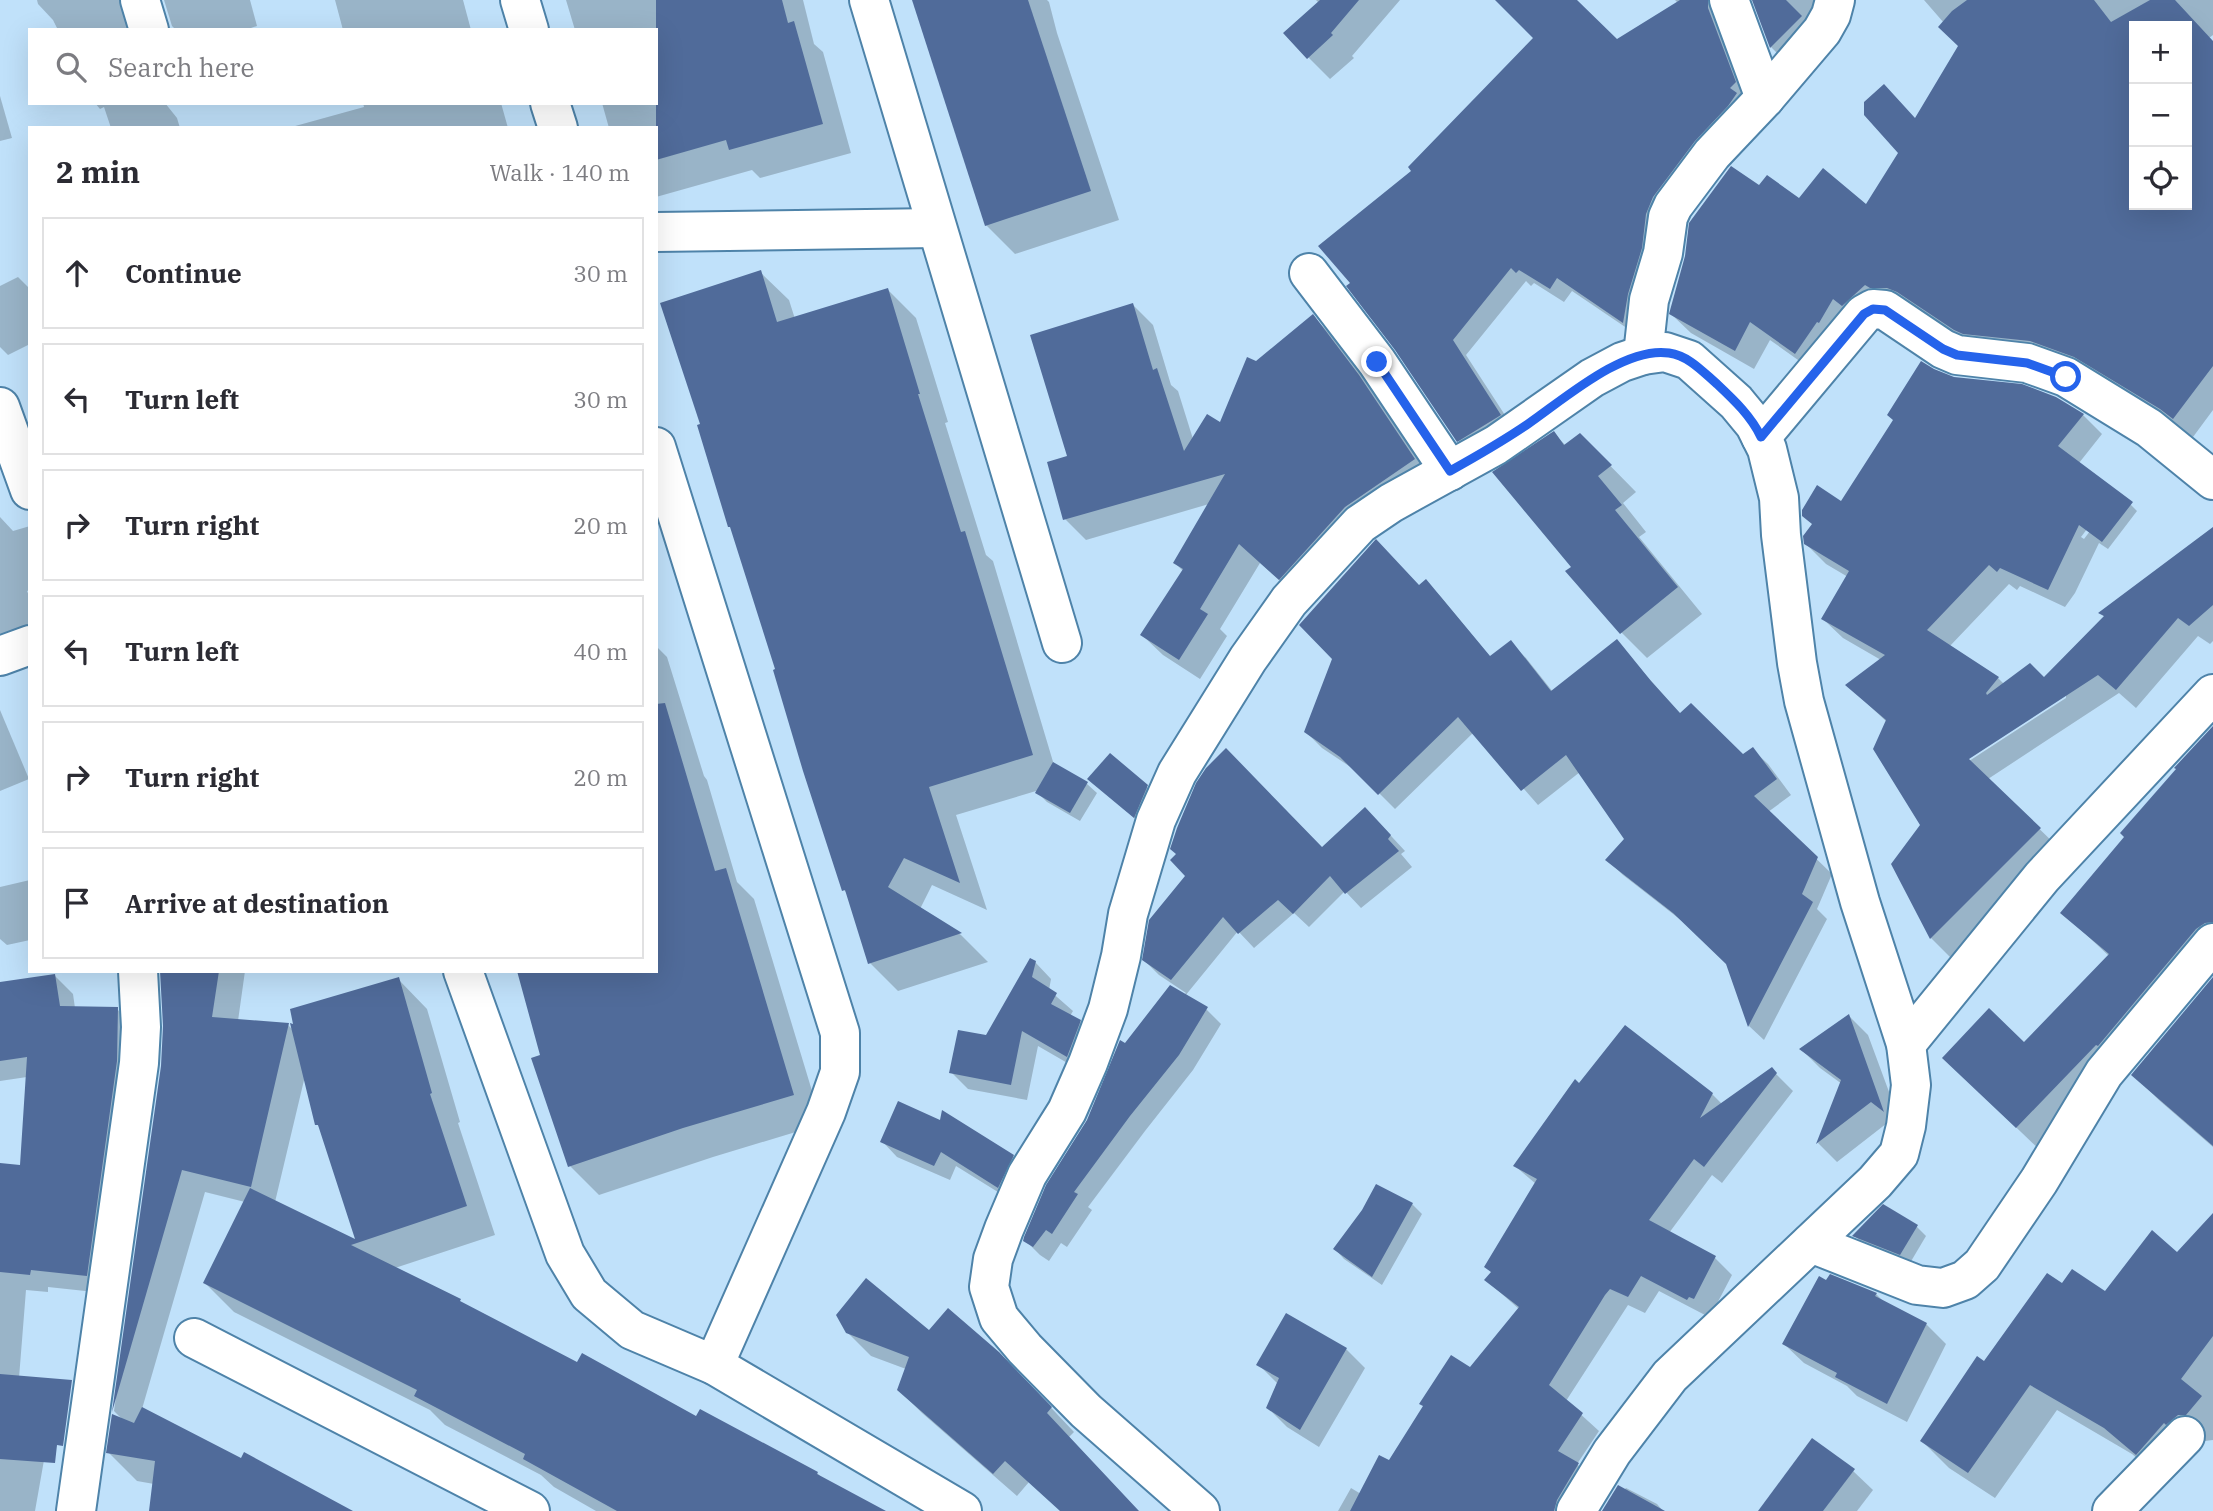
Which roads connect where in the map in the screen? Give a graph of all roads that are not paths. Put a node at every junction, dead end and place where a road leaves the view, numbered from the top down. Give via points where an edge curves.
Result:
1 (140, 0) edge
2 (520, 0) edge
3 (869, 0) edge
4 (1729, 0) edge
5 (1835, 0) edge
6 (148, 28) edge
7 (527, 28) edge
8 (1765, 98) junction
9 (552, 105) edge
10 (557, 126) edge
11 (936, 228) junction
12 (658, 232) edge
13 (1309, 273) dead end
14 (1643, 355) junction
15 (0, 407) edge
16 (1761, 437) junction
17 (658, 453) edge
18 (1450, 471) junction
19 (2213, 480) edge
20 (28, 484) edge
21 (1062, 643) dead end
22 (28, 646) edge
23 (0, 656) edge
24 (2213, 694) edge
25 (2213, 943) edge
26 (138, 973) edge
27 (464, 973) edge
28 (1906, 1044) junction
29 (1811, 1243) junction
30 (194, 1338) dead end
31 (714, 1365) junction
32 (2185, 1436) dead end
33 (76, 1511) edge
34 (530, 1511) edge
35 (962, 1511) edge
36 (1200, 1511) edge
37 (1576, 1511) edge
38 (2112, 1511) edge

1 - 6 street
2 - 7 street
3 - 11 street
4 - 8 street
5 - 8 street via 1822,31
8 - 14 street via 1712,154 1673,206 1649,300
9 - 10 street
11 - 12 street
11 - 21 street
13 - 18 street via 1377,362
14 - 16 street via 1665,352 1689,360 1736,401
14 - 18 street via 1592,378 1507,438
15 - 20 street
16 - 19 street via 1864,314 1885,310 1957,355 2027,363 2066,377 2149,428
16 - 28 street via 1779,498 1804,701 1860,902
17 - 31 street via 840,1033 840,1072 826,1112
18 - 36 street via 1360,524 1289,601 1177,773 1138,875 1108,1009 1088,1063 1067,1111 1027,1175 993,1259 989,1287 999,1318 1086,1411
22 - 23 street
24 - 28 street via 2042,877
25 - 29 street via 2104,1073 2039,1181 1982,1265 1965,1280 1943,1288 1917,1285
26 - 33 street via 139,1063
27 - 31 street via 565,1254 589,1294 632,1330
28 - 29 street via 1911,1085 1899,1154
29 - 37 street via 1670,1376 1612,1452
30 - 34 street
31 - 35 street
32 - 38 street

